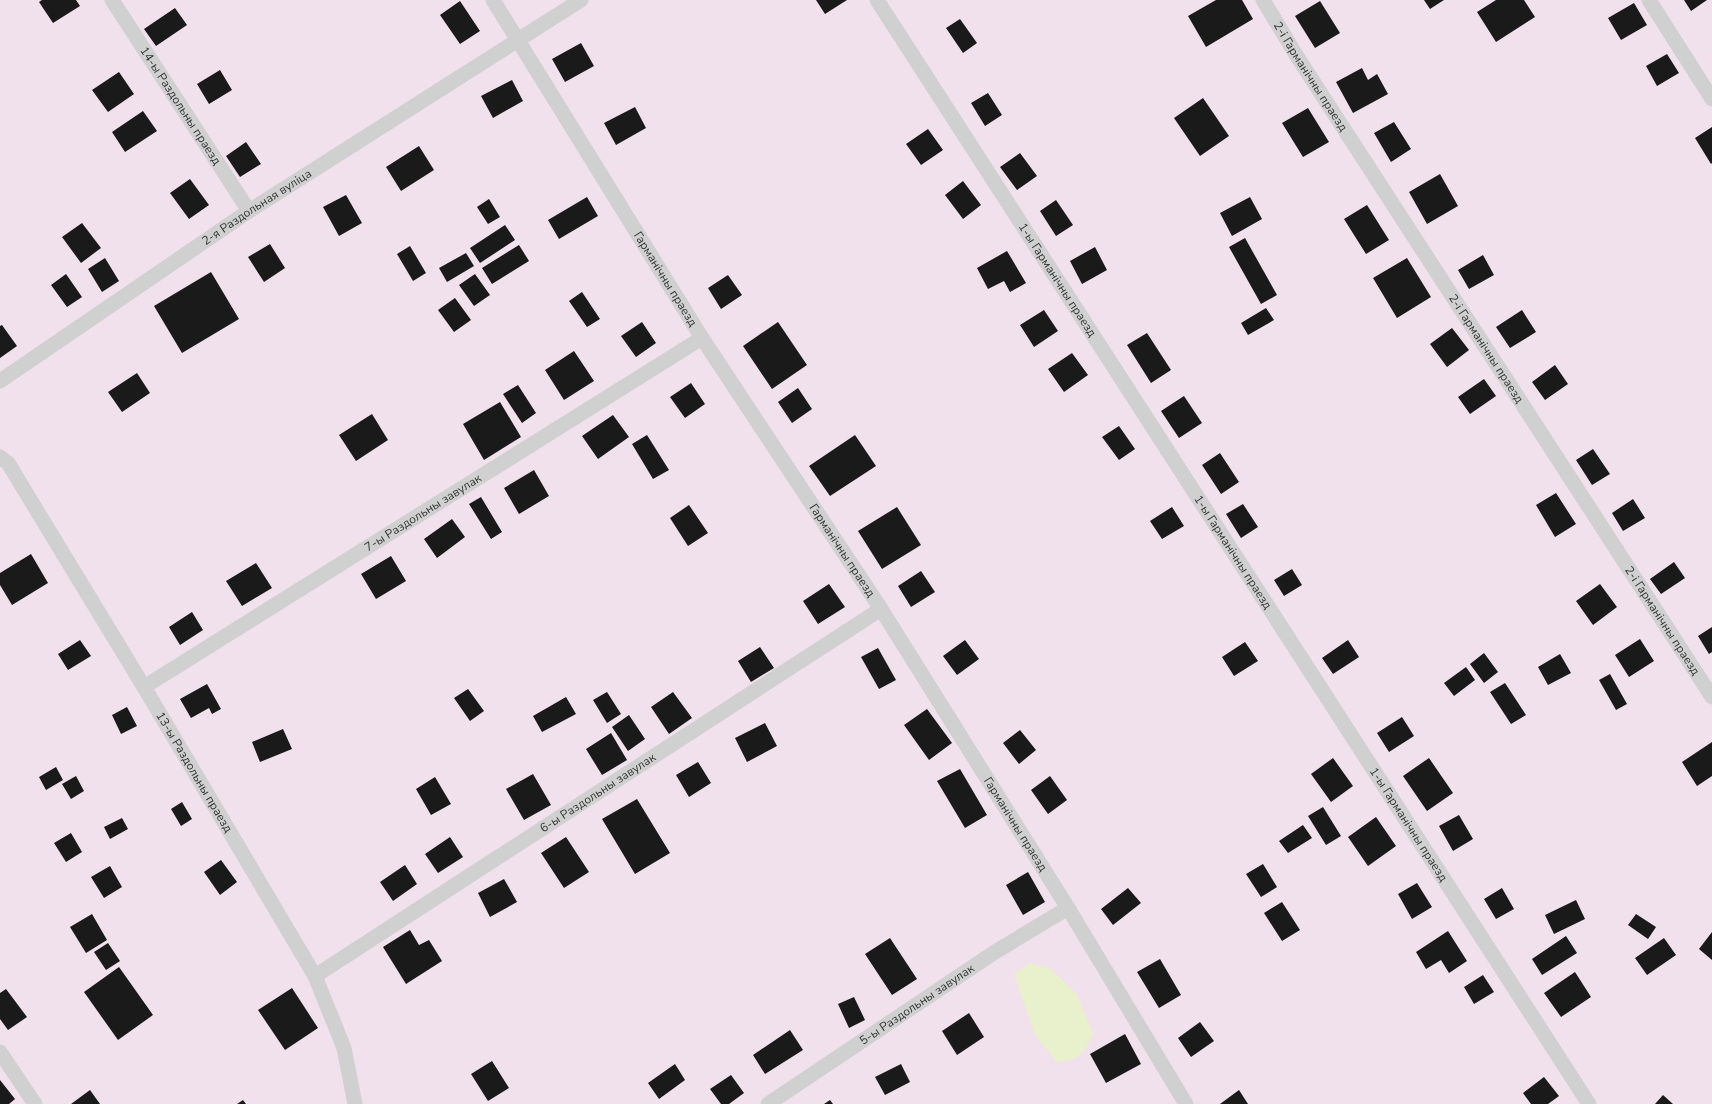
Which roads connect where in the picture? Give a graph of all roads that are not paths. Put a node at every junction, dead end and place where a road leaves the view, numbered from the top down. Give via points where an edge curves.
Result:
1 (112, 0) edge
2 (493, 0) edge
3 (581, 0) edge
4 (877, 0) edge
5 (1262, 0) edge
6 (1649, 0) edge
7 (518, 39) junction
8 (1712, 99) edge
9 (249, 211) junction
10 (702, 338) junction
11 (0, 381) edge
12 (0, 457) edge
13 (881, 609) junction
14 (144, 687) junction
15 (1712, 697) edge
16 (1068, 908) junction
17 (315, 976) junction
18 (0, 1052) edge
19 (35, 1104) edge
20 (355, 1104) edge
21 (768, 1104) edge
22 (1186, 1104) edge
23 (1589, 1104) edge

1 - 9 lane, 14-ы Раздольны праезд
2 - 7 lane, Гарманічны праезд
3 - 7 lane, 2-я Раздольная вуліца
4 - 23 lane, 1-ы Гарманічны праезд
5 - 15 lane, 2-і Гарманічны праезд
6 - 8 lane
7 - 9 lane, 2-я Раздольная вуліца
7 - 10 lane, Гарманічны праезд
9 - 11 lane, 2-я Раздольная вуліца
10 - 13 lane, Гарманічны праезд
10 - 14 lane, 7-ы Раздольны завулак
12 - 14 lane, 13-ы Раздольны праезд via 8,463
13 - 16 lane, Гарманічны праезд
13 - 17 lane, 6-ы Раздольны завулак
14 - 17 lane, 13-ы Раздольны праезд
16 - 21 lane, 5-ы Раздольны завулак via 995,952
16 - 22 lane, Гарманічны праезд
17 - 20 lane, 13-ы Раздольны праезд via 344,1048
18 - 19 lane

